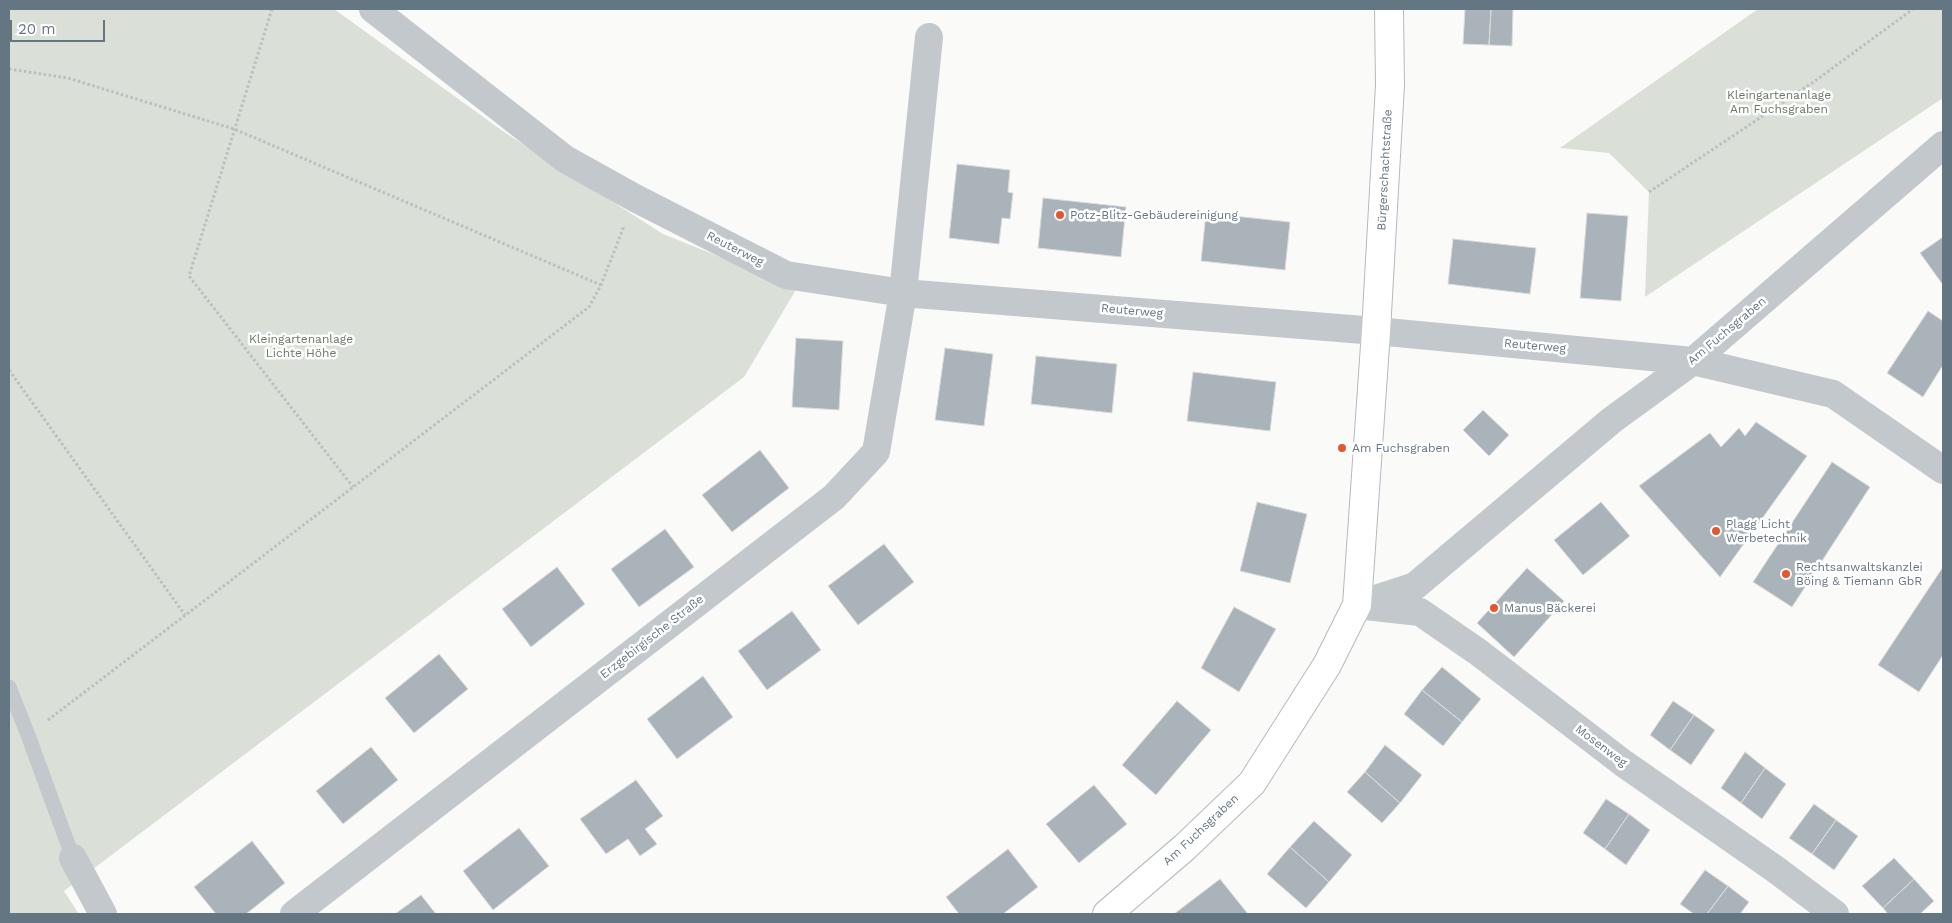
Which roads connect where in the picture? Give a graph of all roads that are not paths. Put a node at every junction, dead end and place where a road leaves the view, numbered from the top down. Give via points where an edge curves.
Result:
1 (373, 9) edge
2 (1389, 9) edge
3 (929, 37) dead end
4 (1943, 145) edge
5 (903, 293) junction
6 (1376, 331) junction
7 (1693, 361) junction
8 (1943, 470) edge
9 (1357, 605) junction
10 (9, 687) edge
11 (73, 858) joint
12 (103, 914) edge
13 (294, 914) edge
14 (1107, 914) edge
15 (1835, 914) edge

1 - 5 street, Reuterweg via 565,159 636,198 786,275
2 - 6 main road, Bürgerschachtstraße via 1390,84
3 - 5 street, Erzgebirgische Straße
4 - 7 street, Am Fuchsgraben
5 - 6 street, Reuterweg
5 - 13 street, Erzgebirgische Straße via 876,452 834,497
6 - 7 street, Reuterweg
6 - 9 main road, Am Fuchsgraben
7 - 8 street, Reuterweg via 1833,394
7 - 9 street, Am Fuchsgraben via 1612,420 1415,586
9 - 14 main road, Am Fuchsgraben via 1327,665 1252,783 1185,847
9 - 15 street, Mosenweg via 1420,612 1623,763
10 - 11 lane
11 - 12 street

